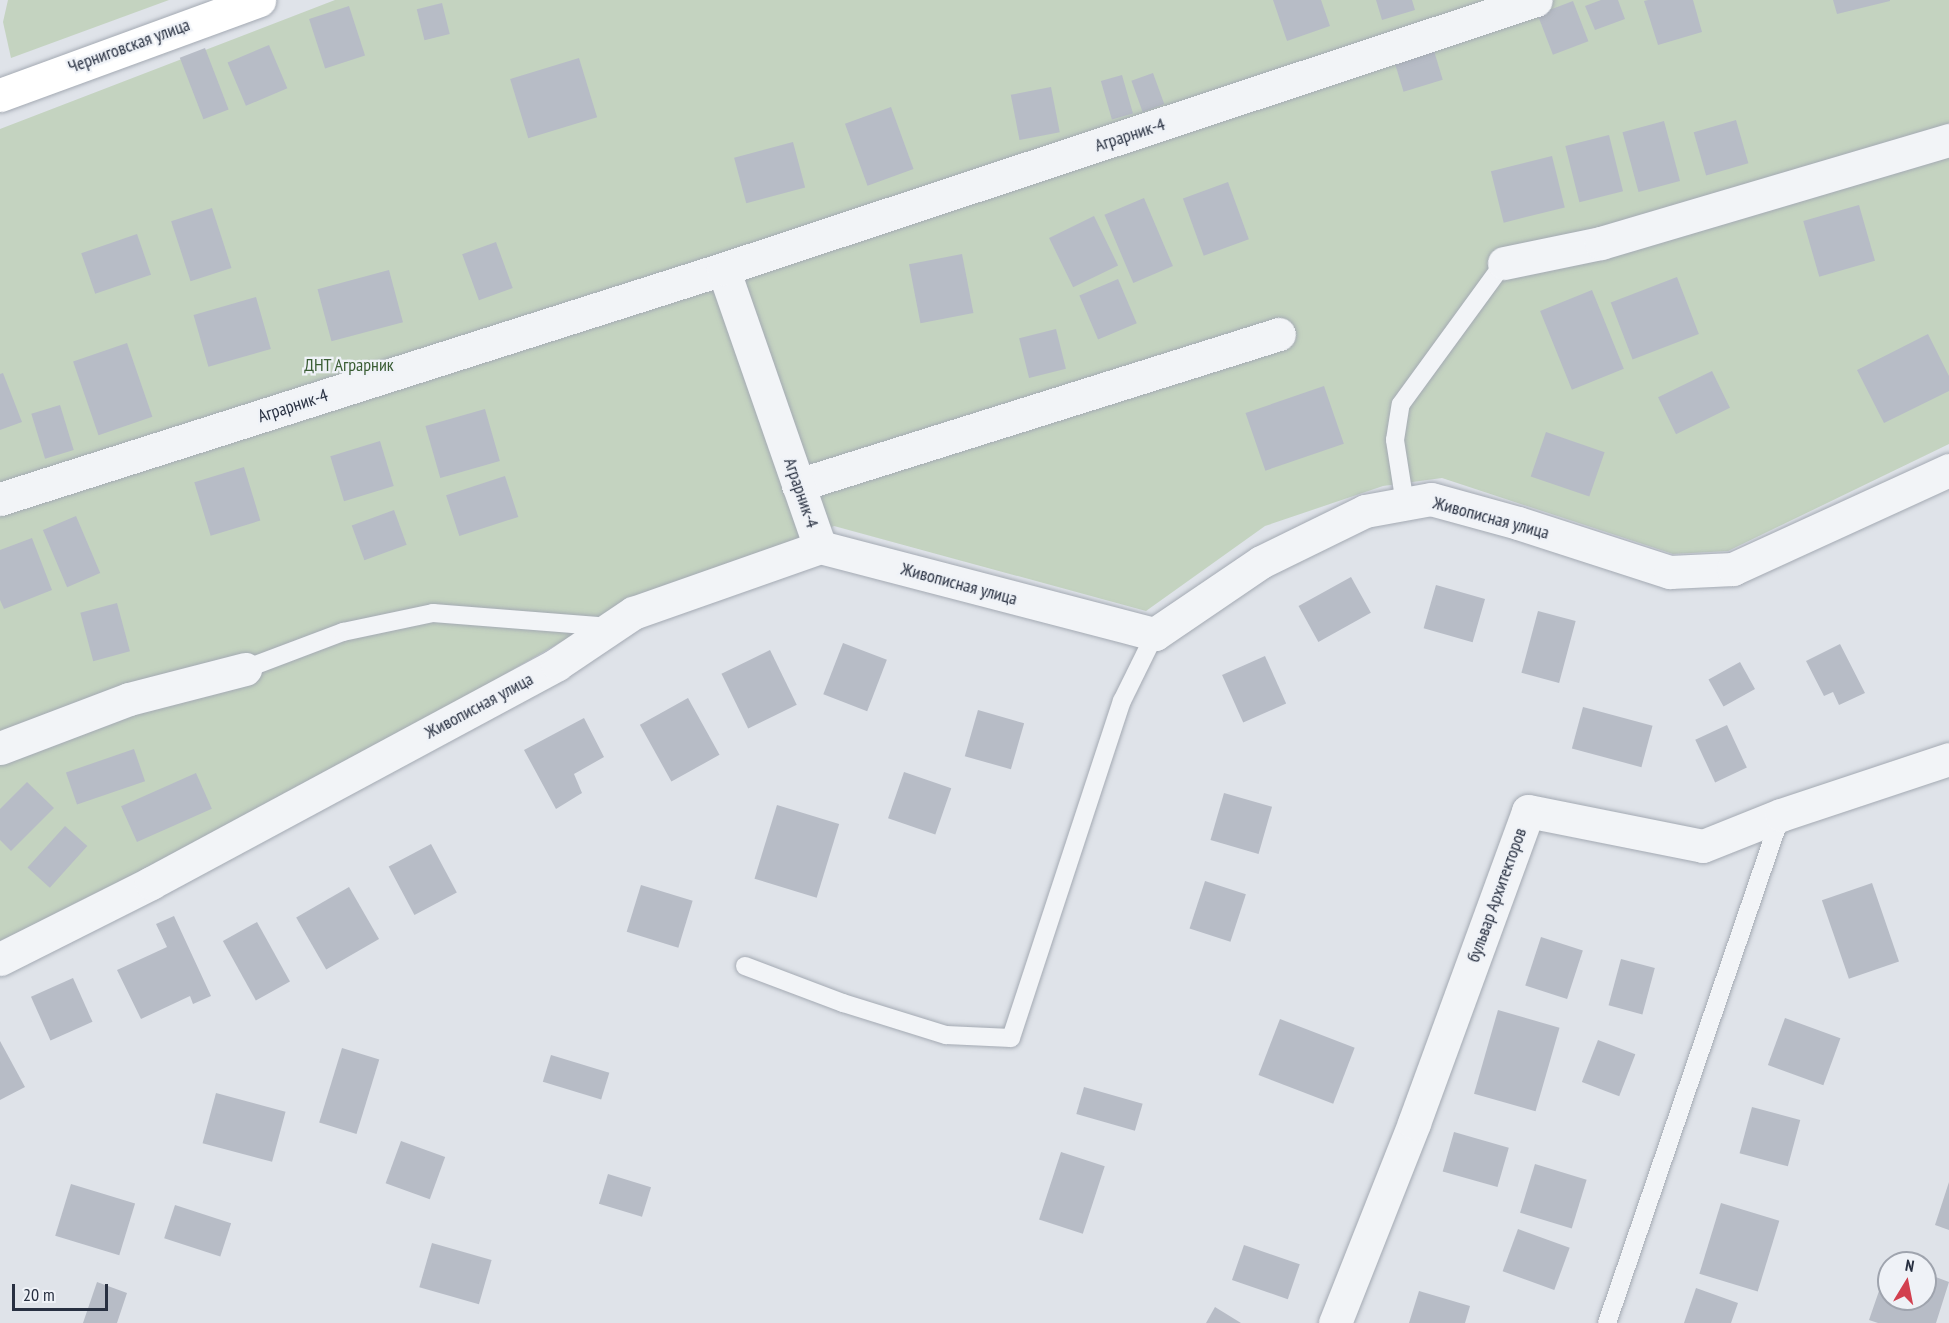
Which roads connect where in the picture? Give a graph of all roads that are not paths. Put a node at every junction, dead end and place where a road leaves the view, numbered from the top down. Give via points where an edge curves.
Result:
1 (259, 0) edge
2 (1536, 0) edge
3 (0, 95) edge
4 (1949, 140) edge
5 (1504, 263) joint
6 (723, 269) junction
7 (1279, 334) dead end
8 (1949, 470) edge
9 (798, 485) junction
10 (0, 499) edge
11 (1405, 504) junction
12 (820, 547) junction
13 (612, 627) junction
14 (1155, 634) junction
15 (245, 669) joint
16 (0, 748) edge
17 (1949, 759) edge
18 (1781, 815) junction
19 (0, 958) edge
20 (745, 966) dead end
21 (1335, 1323) edge
22 (1607, 1323) edge

1 - 3 street, Черниговская улица
2 - 6 street, Аграрник-4
4 - 5 street via 1601,243
5 - 11 lane via 1401,404 1395,440
6 - 9 street, Аграрник-4
6 - 10 street, Аграрник-4
7 - 9 street
8 - 11 street, Живописная улица via 1733,569 1670,572 1431,499
9 - 12 street, Аграрник-4
11 - 14 street, Живописная улица via 1365,511 1261,562
12 - 13 street, Живописная улица via 633,613
12 - 14 street, Живописная улица
13 - 15 lane via 433,613 343,632
13 - 19 street, Живописная улица via 547,669 151,883
14 - 20 lane via 1122,701 1011,1038 946,1035 843,1003
15 - 16 street via 129,699
17 - 18 street, бульвар Архитекторов
18 - 21 street, бульвар Архитекторов via 1703,846 1528,811 1414,1123
18 - 22 lane

